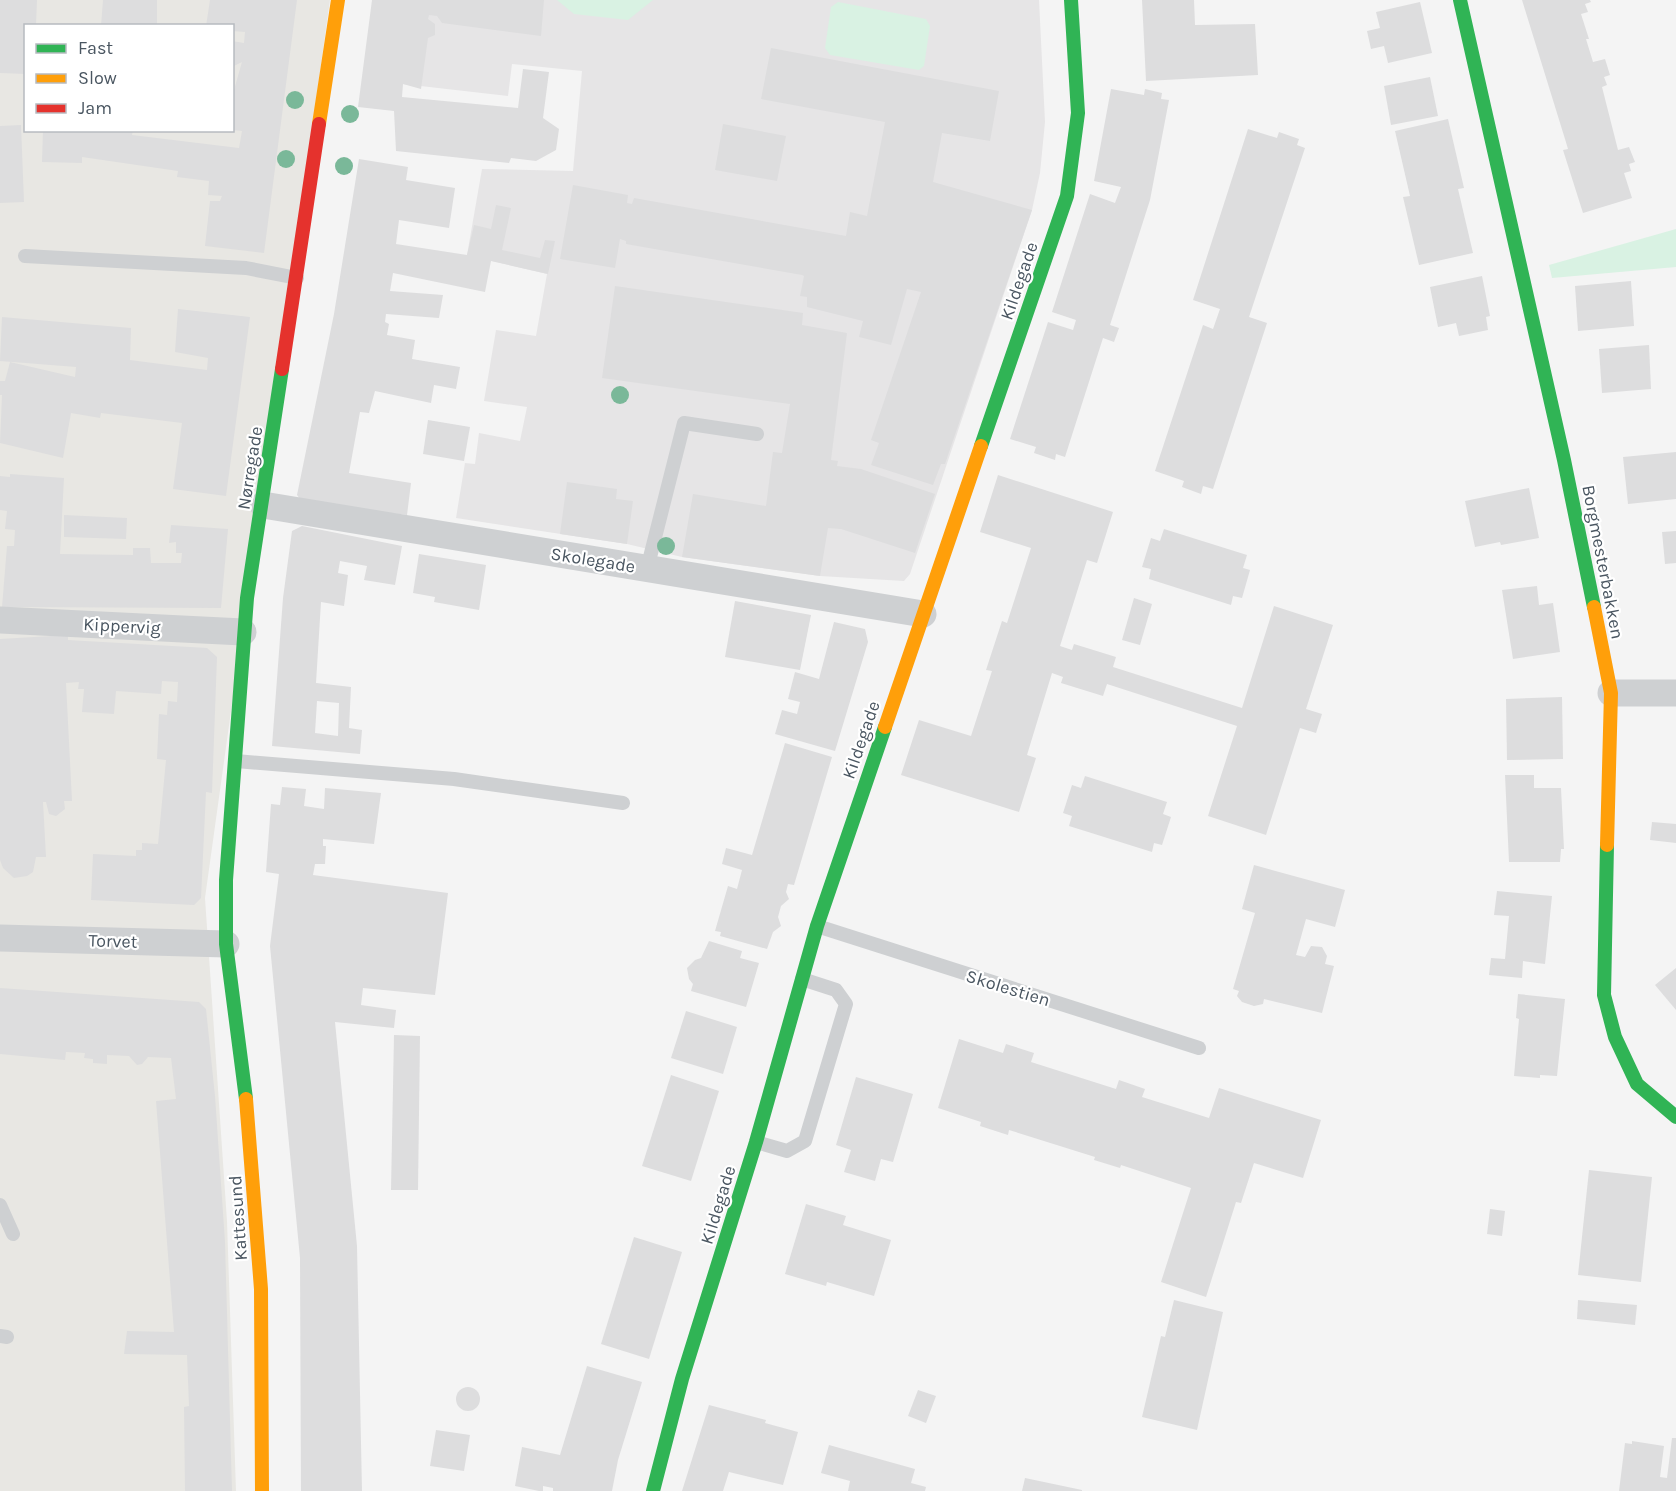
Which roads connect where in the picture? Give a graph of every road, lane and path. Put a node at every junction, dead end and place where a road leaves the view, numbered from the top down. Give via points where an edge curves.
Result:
1 (338, 0) edge
2 (1071, 0) edge
3 (1460, 0) edge
4 (25, 256) dead end
5 (298, 278) junction
6 (757, 434) dead end
7 (263, 505) junction
8 (647, 569) junction
9 (923, 614) junction
10 (0, 620) edge
11 (243, 632) junction
12 (1611, 693) junction
13 (1676, 693) edge
14 (236, 761) junction
15 (623, 803) dead end
16 (817, 926) junction
17 (0, 938) edge
18 (226, 944) junction
19 (802, 979) junction
20 (1199, 1048) dead end
21 (1676, 1117) edge
22 (756, 1142) junction
23 (0, 1205) edge
24 (13, 1234) dead end
25 (262, 1491) edge
26 (653, 1491) edge

1 - 5 street, Nørregade
2 - 9 street, Kildegade via 1078,113 1067,196
3 - 12 street, Borgmesterbakken via 1564,460
4 - 5 lane via 246,268
5 - 7 street, Nørregade
6 - 8 lane via 684,423
7 - 8 street, Skolegade
7 - 11 street, Nørregade
8 - 9 street, Skolegade
9 - 16 street, Kildegade
10 - 11 street, Kippervig
11 - 14 street, Nørregade
12 - 13 street
12 - 21 street, Borgmesterbakken via 1604,994 1615,1037 1637,1084
14 - 15 lane via 454,779
14 - 18 street, Nørregade via 226,880
16 - 19 street, Kildegade
16 - 20 lane, Skolestien
17 - 18 street, Torvet
18 - 25 street, Kattesund via 257,1215
19 - 22 street, Kildegade
19 - 22 lane via 836,990 846,1004 805,1140 787,1151
22 - 26 street, Kildegade via 682,1379
23 - 24 lane

